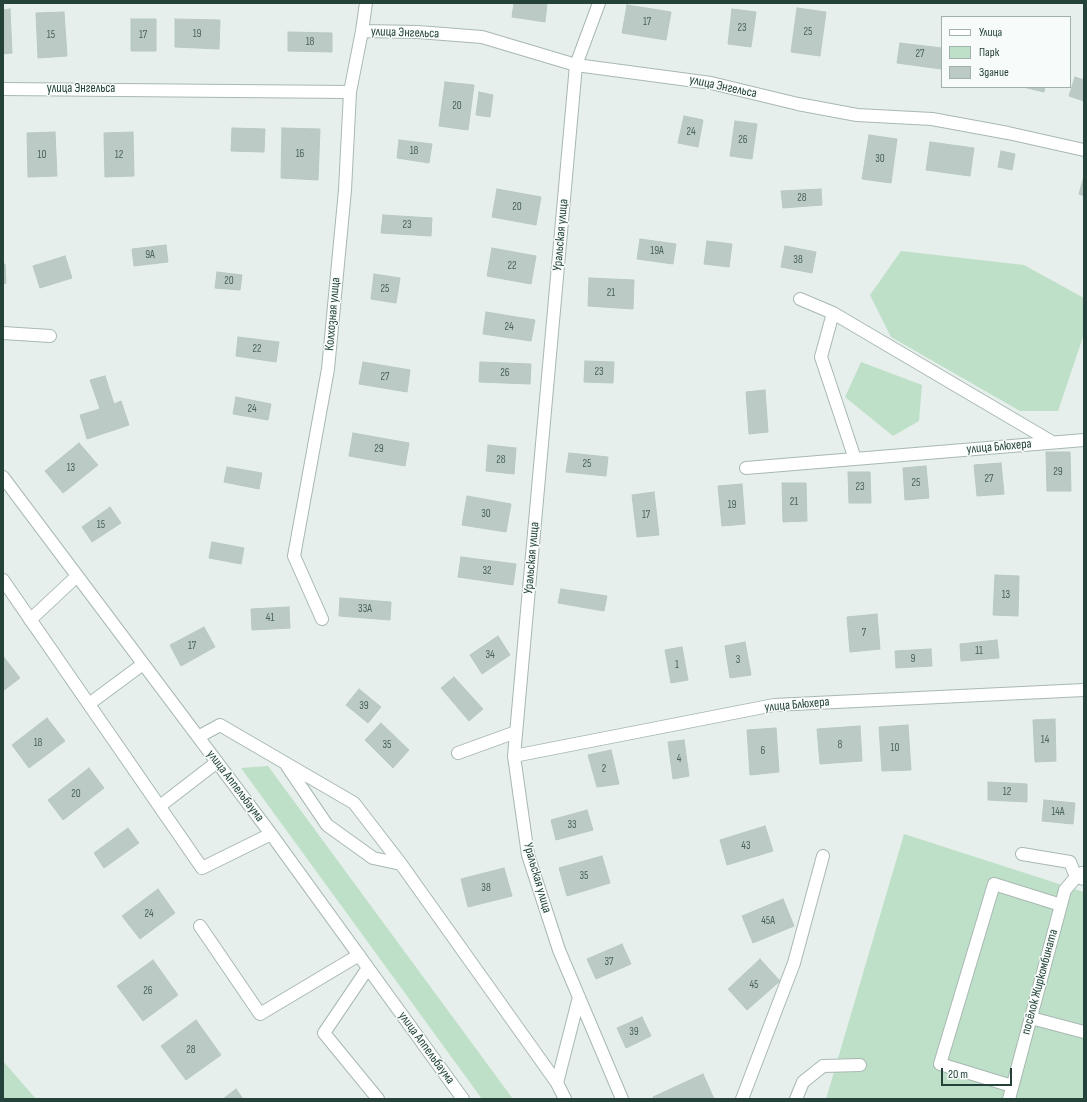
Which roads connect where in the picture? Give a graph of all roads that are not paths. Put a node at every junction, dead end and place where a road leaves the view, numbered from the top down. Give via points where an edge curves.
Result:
1 (366, 3) edge
2 (599, 3) edge
3 (362, 31) junction
4 (576, 65) junction
5 (3, 89) edge
6 (350, 92) junction
7 (1084, 150) edge
8 (800, 299) dead end
9 (833, 313) junction
10 (3, 334) edge
11 (50, 336) dead end
12 (1084, 440) edge
13 (1052, 442) junction
14 (856, 458) junction
15 (746, 468) dead end
16 (3, 477) edge
17 (77, 576) junction
18 (3, 580) edge
19 (322, 619) dead end
20 (30, 620) junction
21 (143, 664) junction
22 (1084, 690) edge
23 (89, 704) junction
24 (516, 732) junction
25 (198, 737) junction
26 (458, 753) dead end
27 (514, 756) junction
28 (216, 762) junction
29 (285, 763) junction
30 (160, 806) junction
31 (271, 834) junction
32 (1022, 854) dead end
33 (822, 856) dead end
34 (402, 864) junction
35 (1081, 876) edge
36 (1061, 905) junction
37 (200, 926) dead end
38 (359, 955) junction
39 (368, 968) junction
40 (579, 997) junction
41 (1031, 1018) junction
42 (1084, 1032) edge
43 (860, 1065) dead end
44 (557, 1083) junction
45 (1012, 1086) junction
46 (378, 1099) edge
47 (463, 1099) edge
48 (565, 1099) edge
49 (622, 1099) edge
50 (742, 1099) edge
51 (796, 1099) edge
52 (1009, 1099) edge

1 - 3 street, Колхозная улица
2 - 4 street, Уральская улица
3 - 4 street, улица Энгельса via 482,37
3 - 6 street, Колхозная улица
4 - 7 street, улица Энгельса via 711,83 857,115 932,119
4 - 24 street, Уральская улица
5 - 6 street, улица Энгельса
6 - 19 street, Колхозная улица via 345,190 328,369 294,556
8 - 9 street
9 - 13 street
9 - 14 street via 821,357
10 - 11 street
12 - 13 street, улица Блюхера
13 - 14 street, улица Блюхера
14 - 15 street, улица Блюхера
16 - 17 street, улица Аппельбаума
17 - 20 street
17 - 21 street, улица Аппельбаума
18 - 20 street
20 - 23 street
21 - 23 street
21 - 25 street, улица Аппельбаума
22 - 27 street, улица Блюхера via 774,705
23 - 30 street
24 - 26 street
24 - 27 street, Уральская улица
25 - 28 street, улица Аппельбаума
25 - 29 street via 220,726
27 - 40 street, Уральская улица via 528,854 560,950
28 - 30 street
28 - 31 street, улица Аппельбаума
29 - 34 street via 354,803
29 - 34 street via 327,825 372,858
30 - 31 street via 202,868
31 - 38 street, улица Аппельбаума
32 - 35 street via 1070,862
33 - 50 street via 794,963
34 - 44 street
35 - 36 street, посёлок Жиркомбината via 1065,890
36 - 41 street, посёлок Жиркомбината
36 - 45 street via 994,884 940,1064
37 - 38 street via 260,1014
38 - 39 street, улица Аппельбаума
39 - 46 street via 324,1033
39 - 47 street, улица Аппельбаума
40 - 44 street
40 - 49 street, Уральская улица
41 - 42 street
41 - 45 street, посёлок Жиркомбината
43 - 51 street via 823,1066 803,1082
44 - 48 street
45 - 52 street, посёлок Жиркомбината

